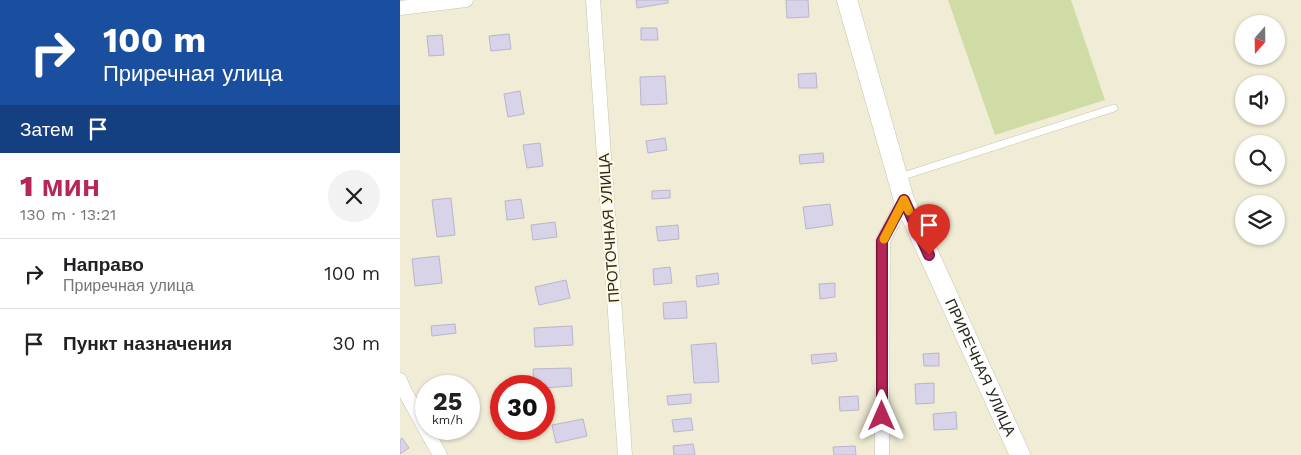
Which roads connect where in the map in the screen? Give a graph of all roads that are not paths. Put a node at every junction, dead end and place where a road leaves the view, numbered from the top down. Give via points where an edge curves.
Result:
1 (466, 0) edge
2 (593, 0) edge
3 (847, 0) edge
4 (400, 8) edge
5 (1114, 108) dead end
6 (898, 178) junction
7 (904, 200) junction
8 (400, 380) edge
9 (440, 455) edge
10 (625, 455) edge
11 (882, 455) edge
12 (1020, 455) edge

1 - 4 street
2 - 10 street, ПРОТОЧНАЯ УЛИЦА
3 - 6 street, ПРИРЕЧНАЯ УЛИЦА
5 - 6 lane
6 - 7 street, ПРИРЕЧНАЯ УЛИЦА
7 - 11 street via 882,241
7 - 12 street, ПРИРЕЧНАЯ УЛИЦА
8 - 9 street

